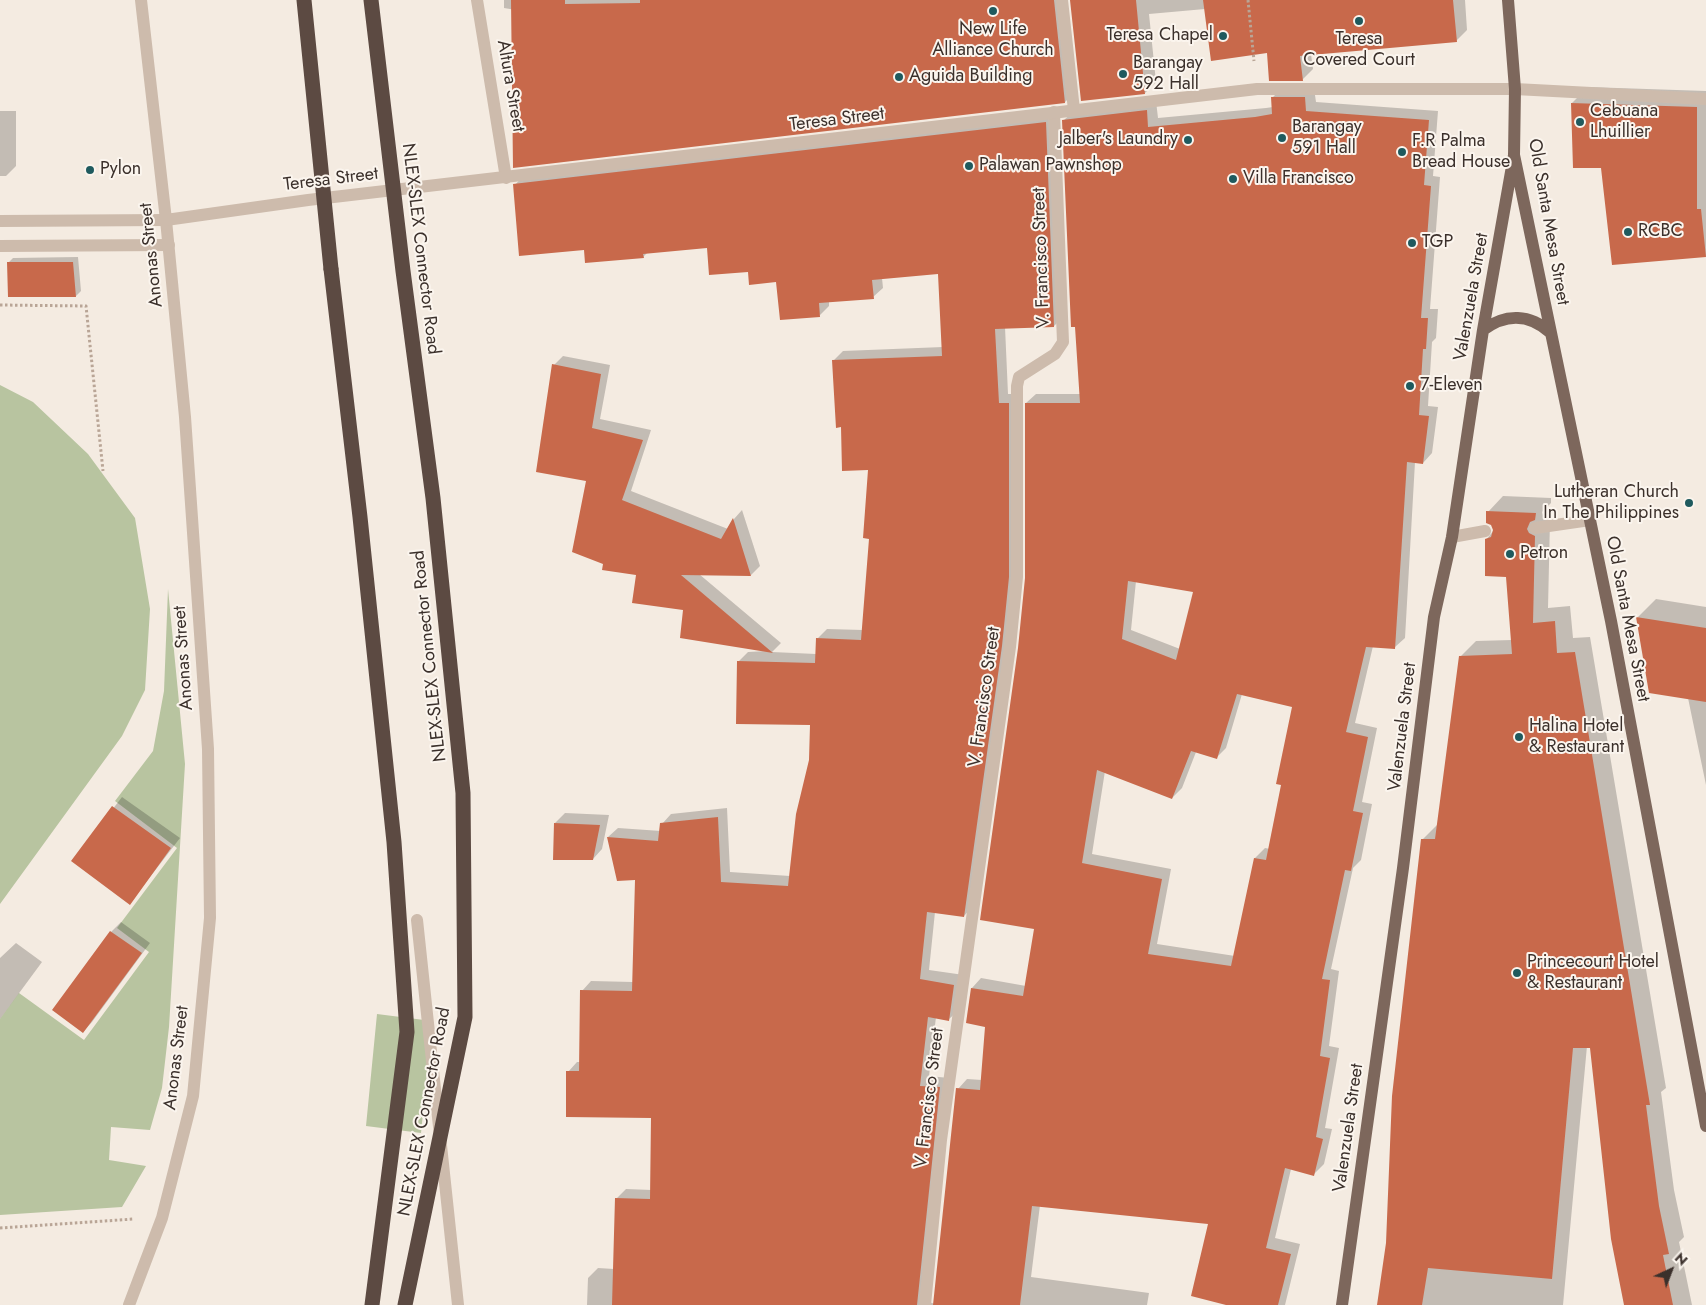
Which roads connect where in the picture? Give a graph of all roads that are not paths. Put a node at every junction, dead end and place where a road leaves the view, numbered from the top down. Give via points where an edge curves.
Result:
1 (141, 0) edge
2 (304, 0) edge
3 (371, 0) edge
4 (477, 0) edge
5 (1062, 0) edge
6 (1508, 0) edge
7 (1515, 89) junction
8 (1706, 99) edge
9 (1074, 110) junction
10 (1054, 112) junction
11 (1514, 155) junction
12 (506, 178) junction
13 (166, 220) junction
14 (0, 221) edge
15 (169, 245) junction
16 (0, 246) edge
17 (1483, 330) junction
18 (1551, 333) junction
19 (1590, 520) junction
20 (1535, 528) dead end
21 (1485, 531) dead end
22 (1452, 537) junction
23 (417, 920) dead end
24 (1706, 1126) edge
25 (129, 1305) edge
26 (372, 1305) edge
27 (404, 1305) edge
28 (458, 1305) edge
29 (925, 1305) edge
30 (1342, 1305) edge

1 - 13 street, Anonas Street
2 - 26 highway, NLEX-SLEX Connector Road, bridge via 394,842 407,1032
3 - 27 highway, NLEX-SLEX Connector Road, bridge via 433,498 463,793 465,1017
4 - 12 street, Altura Street
5 - 9 street
6 - 7 main road, Old Santa Mesa Street
7 - 8 street, Teresa Street
7 - 9 street, Teresa Street via 1257,89
7 - 11 main road, Old Santa Mesa Street
9 - 10 street, Teresa Street
10 - 12 street, Teresa Street
10 - 29 street, V. Francisco Street via 1063,342 1055,354 1019,377 1017,386 1017,577 1011,638 941,1140
11 - 17 main road, Valenzuela Street
11 - 18 main road, Old Santa Mesa Street
12 - 13 street, Teresa Street
13 - 14 street, Teresa Street
13 - 15 street, Anonas Street
15 - 16 street
15 - 25 street, Anonas Street via 185,417 208,749 210,918 193,1096 162,1218
17 - 18 main road via 1499,320 1517,317 1536,322
17 - 22 main road, Valenzuela Street
18 - 19 main road, Old Santa Mesa Street
19 - 20 street
19 - 24 main road, Old Santa Mesa Street
21 - 22 street
22 - 30 main road, Valenzuela Street via 1434,618
23 - 28 street

